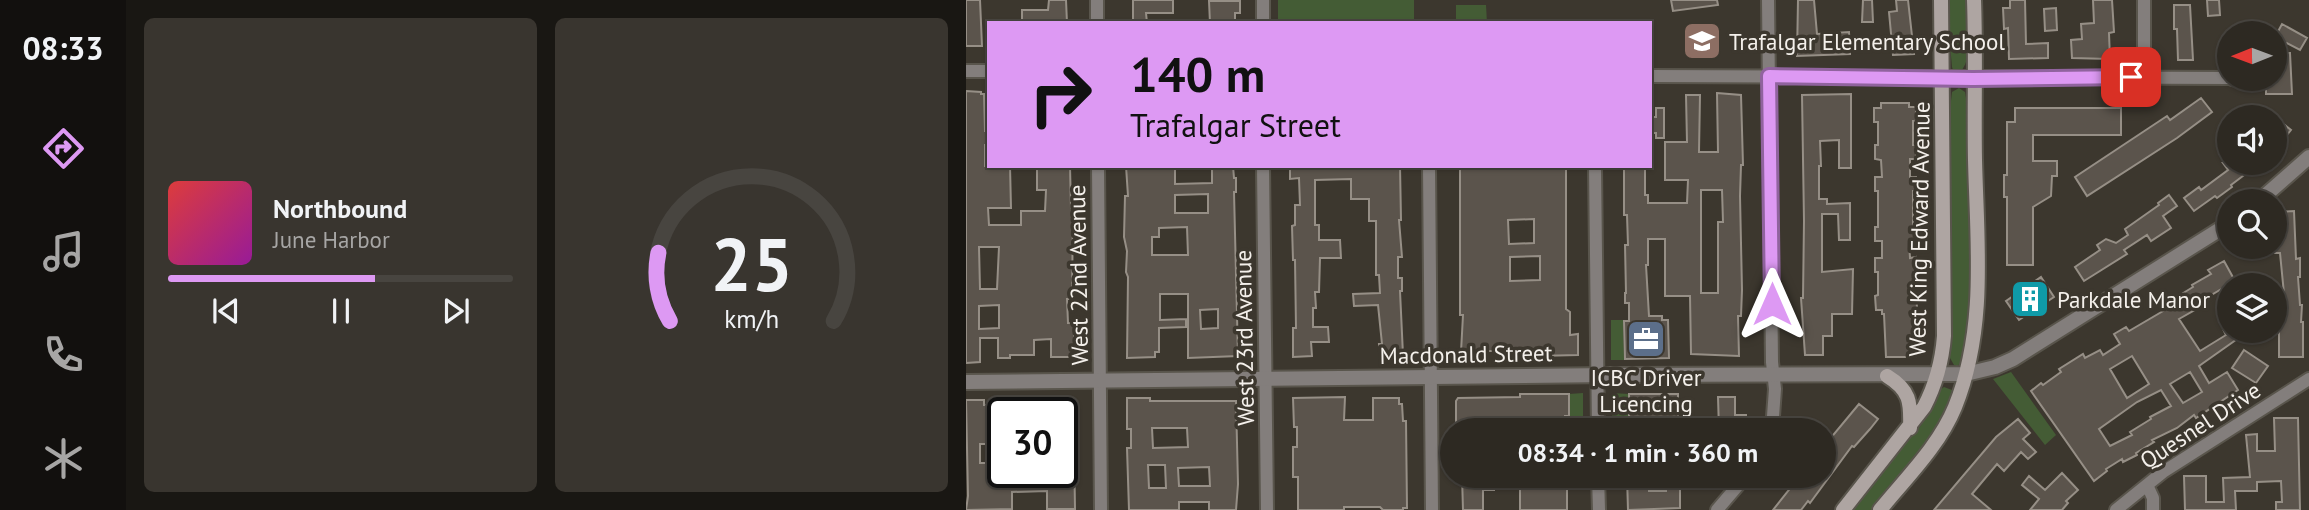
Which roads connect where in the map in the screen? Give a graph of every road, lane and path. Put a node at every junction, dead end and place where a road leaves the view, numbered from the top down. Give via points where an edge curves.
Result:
1 (1097, 0) edge
2 (1263, 0) edge
3 (1768, 0) edge
4 (1941, 0) edge
5 (1974, 0) edge
6 (2144, 0) edge
7 (1097, 21) edge
8 (1262, 21) edge
9 (966, 71) edge
10 (987, 72) edge
11 (1652, 76) edge
12 (1769, 76) junction
13 (2144, 77) junction
14 (1943, 78) junction
15 (1973, 79) junction
16 (2217, 79) edge
17 (2309, 157) edge
18 (1098, 168) edge
19 (1263, 168) edge
20 (1429, 168) edge
21 (1595, 168) edge
22 (2273, 189) edge
23 (2217, 231) edge
24 (1966, 374) junction
25 (1597, 375) junction
26 (1938, 375) junction
27 (1774, 376) junction
28 (1887, 376) junction
29 (1431, 377) junction
30 (1265, 379) junction
31 (2309, 379) edge
32 (1100, 381) junction
33 (966, 382) edge
34 (1598, 418) edge
35 (1773, 418) edge
36 (1910, 428) junction
37 (2147, 485) junction
38 (1598, 488) edge
39 (1736, 488) edge
40 (1101, 510) edge
41 (1266, 510) edge
42 (1432, 510) edge
43 (1598, 510) edge
44 (1717, 510) edge
45 (1843, 510) edge
46 (1880, 510) edge
47 (2116, 510) edge
48 (2153, 510) edge

1 - 7 street
2 - 8 street
3 - 12 street
4 - 14 main road, West King Edward Avenue
5 - 15 main road
6 - 13 street
9 - 10 street
11 - 12 street
12 - 14 street
12 - 27 street
13 - 15 street
13 - 16 street
14 - 15 street
14 - 26 main road, West King Edward Avenue via 1944,336
15 - 24 main road via 1978,315
17 - 22 street
18 - 32 street, West 22nd Avenue
19 - 30 street, West 23rd Avenue
20 - 29 street
21 - 25 street
23 - 24 street, Macdonald Street via 2014,359
24 - 26 street, Macdonald Street
24 - 46 main road via 1944,428
25 - 27 street, Macdonald Street
25 - 29 street, Macdonald Street
25 - 34 street
26 - 28 street, Macdonald Street
26 - 36 main road, West King Edward Avenue
27 - 28 street, Macdonald Street
27 - 35 street
28 - 36 main road via 1908,396
29 - 30 street, Macdonald Street
29 - 42 street
30 - 32 street, Macdonald Street
30 - 41 street, West 23rd Avenue
31 - 37 street, Quesnel Drive
32 - 33 street, Macdonald Street
32 - 40 street, West 22nd Avenue
36 - 45 main road, West King Edward Avenue
37 - 47 street, Quesnel Drive
37 - 48 street
38 - 43 street
39 - 44 street

